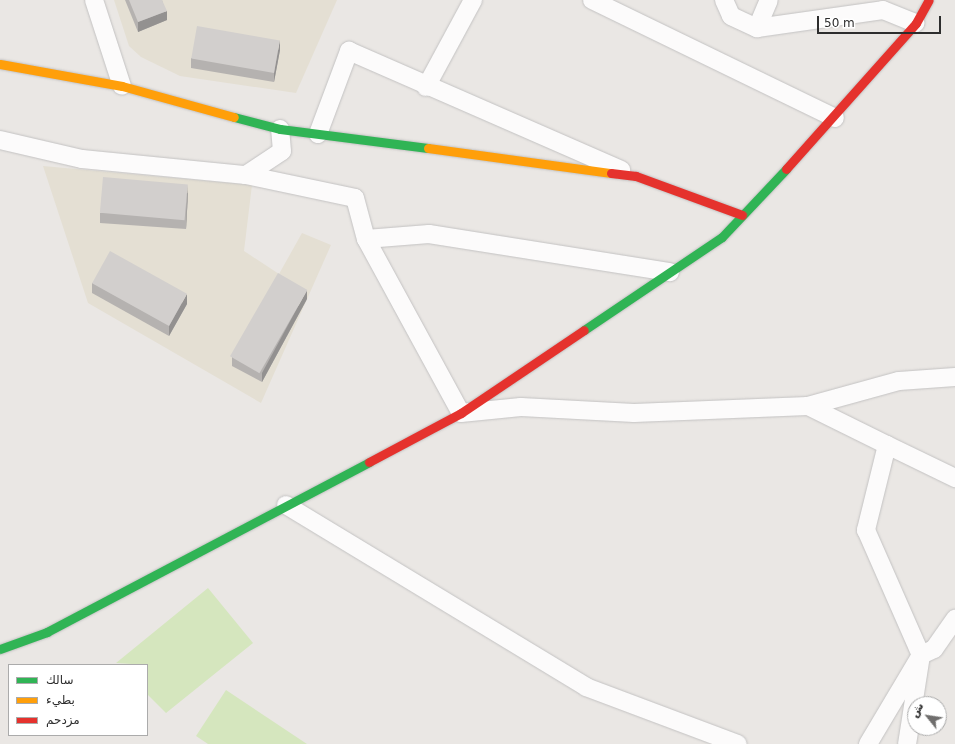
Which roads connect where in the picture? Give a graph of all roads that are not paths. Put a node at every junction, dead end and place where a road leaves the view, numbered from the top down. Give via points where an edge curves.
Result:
1 (94, 0) edge
2 (473, 0) edge
3 (592, 0) edge
4 (724, 0) edge
5 (769, 0) edge
6 (929, 0) edge
7 (916, 23) junction
8 (757, 28) junction
9 (0, 64) edge
10 (122, 86) junction
11 (426, 87) junction
12 (835, 118) junction
13 (280, 129) junction
14 (318, 134) junction
15 (0, 140) edge
16 (246, 175) junction
17 (636, 176) junction
18 (742, 215) junction
19 (366, 239) junction
20 (670, 272) junction
21 (955, 377) edge
22 (808, 406) junction
23 (461, 413) junction
24 (887, 445) junction
25 (955, 478) edge
26 (286, 505) junction
27 (955, 619) edge
28 (0, 649) edge
29 (921, 655) junction
30 (738, 744) edge
31 (868, 744) edge
32 (908, 744) edge

1 - 10 street
2 - 11 street
3 - 12 street
4 - 8 street via 731,16
5 - 8 street
6 - 7 street
7 - 8 street via 883,10
7 - 12 street
9 - 10 street
10 - 13 street
11 - 14 street via 349,52
11 - 17 street
12 - 18 street
13 - 14 street
13 - 16 street via 282,151
14 - 17 street
15 - 16 street via 128,166
16 - 19 street via 354,198
17 - 18 street
18 - 20 street via 722,237
19 - 20 street via 429,234
19 - 23 street
20 - 23 street
21 - 22 street via 899,381
22 - 23 street via 634,413 521,407
22 - 24 street
23 - 26 street
24 - 25 street
24 - 29 street via 866,530
26 - 28 street via 47,632
26 - 30 street via 586,687
27 - 29 street via 934,649
29 - 31 street
29 - 32 street

